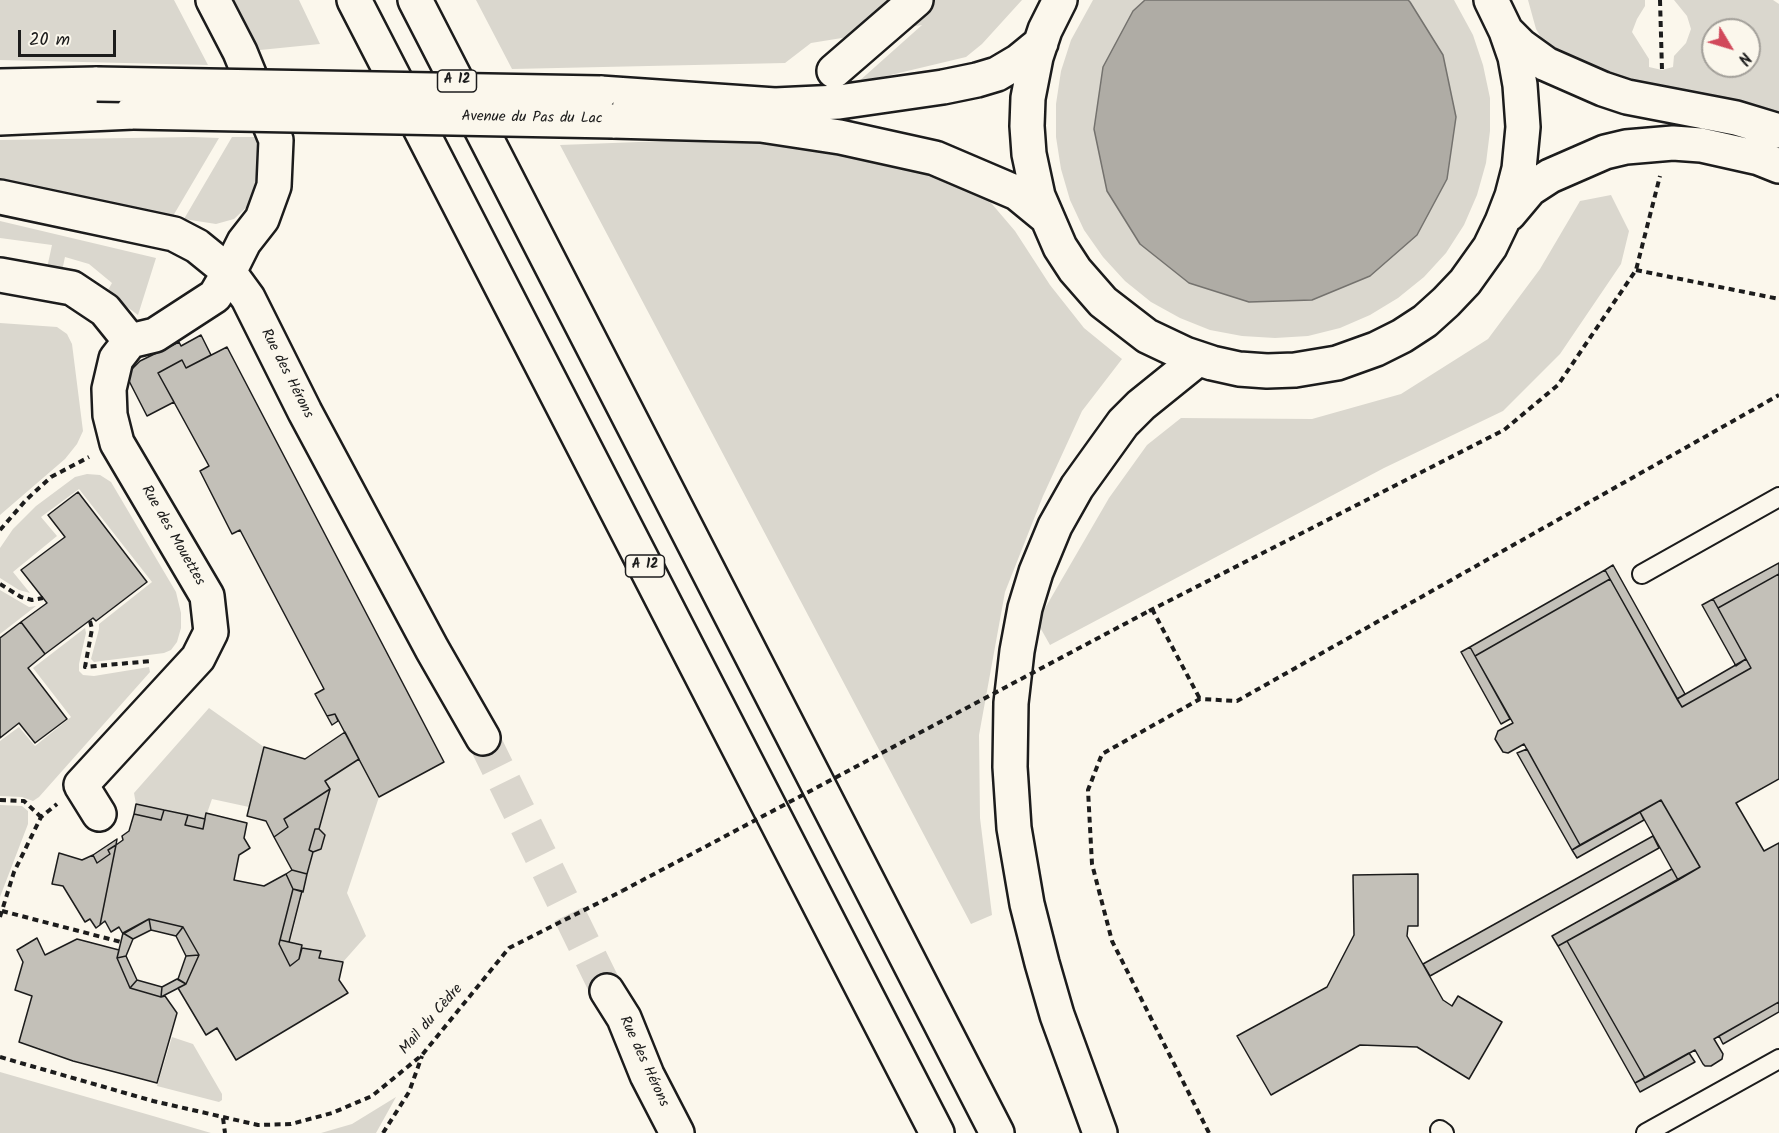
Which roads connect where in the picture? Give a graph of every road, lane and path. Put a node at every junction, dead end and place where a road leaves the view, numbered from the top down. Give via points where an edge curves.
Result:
1 (213, 0) edge
2 (354, 0) edge
3 (415, 0) edge
4 (916, 0) edge
5 (1060, 0) edge
6 (1491, 0) edge
7 (1660, 0) edge
8 (1506, 31) junction
9 (1041, 43) junction
10 (1662, 70) dead end
11 (834, 71) dead end
12 (0, 86) edge
13 (606, 107) junction
14 (0, 118) edge
15 (1779, 131) edge
16 (1779, 166) edge
17 (1660, 176) dead end
18 (0, 197) edge
19 (1045, 216) junction
20 (1502, 222) junction
21 (1636, 270) junction
22 (230, 272) junction
23 (0, 275) edge
24 (1779, 299) edge
25 (130, 341) junction
26 (1198, 359) junction
27 (1779, 395) edge
28 (117, 443) junction
29 (1779, 497) edge
30 (0, 530) edge
31 (1642, 574) dead end
32 (0, 584) edge
33 (43, 598) dead end
34 (1150, 610) junction
35 (90, 621) dead end
36 (185, 672) junction
37 (1200, 699) junction
38 (483, 738) tunnel mouth
39 (81, 785) junction
40 (0, 800) edge
41 (99, 814) dead end
42 (41, 817) junction
43 (2, 911) junction
44 (0, 917) edge
45 (121, 942) dead end
46 (607, 991) tunnel mouth
47 (422, 1055) junction
48 (0, 1057) edge
49 (1779, 1059) edge
50 (223, 1118) junction
51 (225, 1133) edge
52 (383, 1133) edge
53 (677, 1133) edge
54 (937, 1133) edge
55 (997, 1133) edge
56 (1100, 1133) edge
57 (1209, 1133) edge
58 (1646, 1133) edge

1 - 22 main road via 240,52 276,140 274,186 262,219 244,242
2 - 54 main road, A 12
3 - 55 main road, A 12
4 - 11 main road
5 - 9 main road
6 - 8 main road
7 - 10 path
8 - 15 main road via 1546,64 1603,89
8 - 20 main road via 1521,85 1523,127 1517,176
9 - 13 main road, Avenue du Pas du Lac via 997,74 943,87 839,102
9 - 19 main road via 1028,98 1028,140 1034,182
12 - 13 main road, Avenue du Pas du Lac, bridge via 97,84
13 - 14 main road, Avenue du Pas du Lac, bridge via 133,112
13 - 19 main road, Avenue du Pas du Lac via 761,125 935,158 1017,193
16 - 20 main road via 1701,145 1626,147 1550,176 1530,189
17 - 21 path, Mail du Cèdre
18 - 22 main road, Rue des Hérons via 174,234
19 - 26 main road via 1075,270 1103,302 1147,336
20 - 26 main road via 1474,271 1446,303 1425,321 1376,349 1337,363 1295,370 1239,369
21 - 24 path
21 - 34 path, Mail du Cèdre via 1558,385 1504,430
22 - 25 main road via 215,296 155,335
22 - 38 main road, Rue des Hérons via 248,298 310,423
23 - 25 main road via 72,288 105,310
25 - 28 main road, Rue des Mouettes via 116,359 109,389
26 - 56 main road via 1123,423 1077,488 1055,526 1036,572 1017,651 1010,767 1014,828 1027,904 1057,1015
27 - 37 path via 1237,701
28 - 30 path via 51,477
28 - 36 main road, Rue des Mouettes via 207,596 211,632 198,658
29 - 31 lane
32 - 33 path via 21,597
34 - 37 path
34 - 47 path, Mail du Cèdre, bridge via 509,948
35 - 36 path via 85,667 161,660
36 - 39 main road, Rue des Mouettes
37 - 57 path via 1102,754 1088,790 1092,864 1112,941
39 - 41 main road
39 - 42 path
40 - 42 path via 24,801
42 - 43 path via 14,872
43 - 44 path
43 - 45 path
46 - 53 main road, Rue des Hérons via 624,1018
47 - 50 path, Mail du Cèdre via 372,1096 332,1113 291,1124 258,1125
47 - 52 path via 409,1092
48 - 50 path, Mail du Cèdre
49 - 58 lane
50 - 51 path

